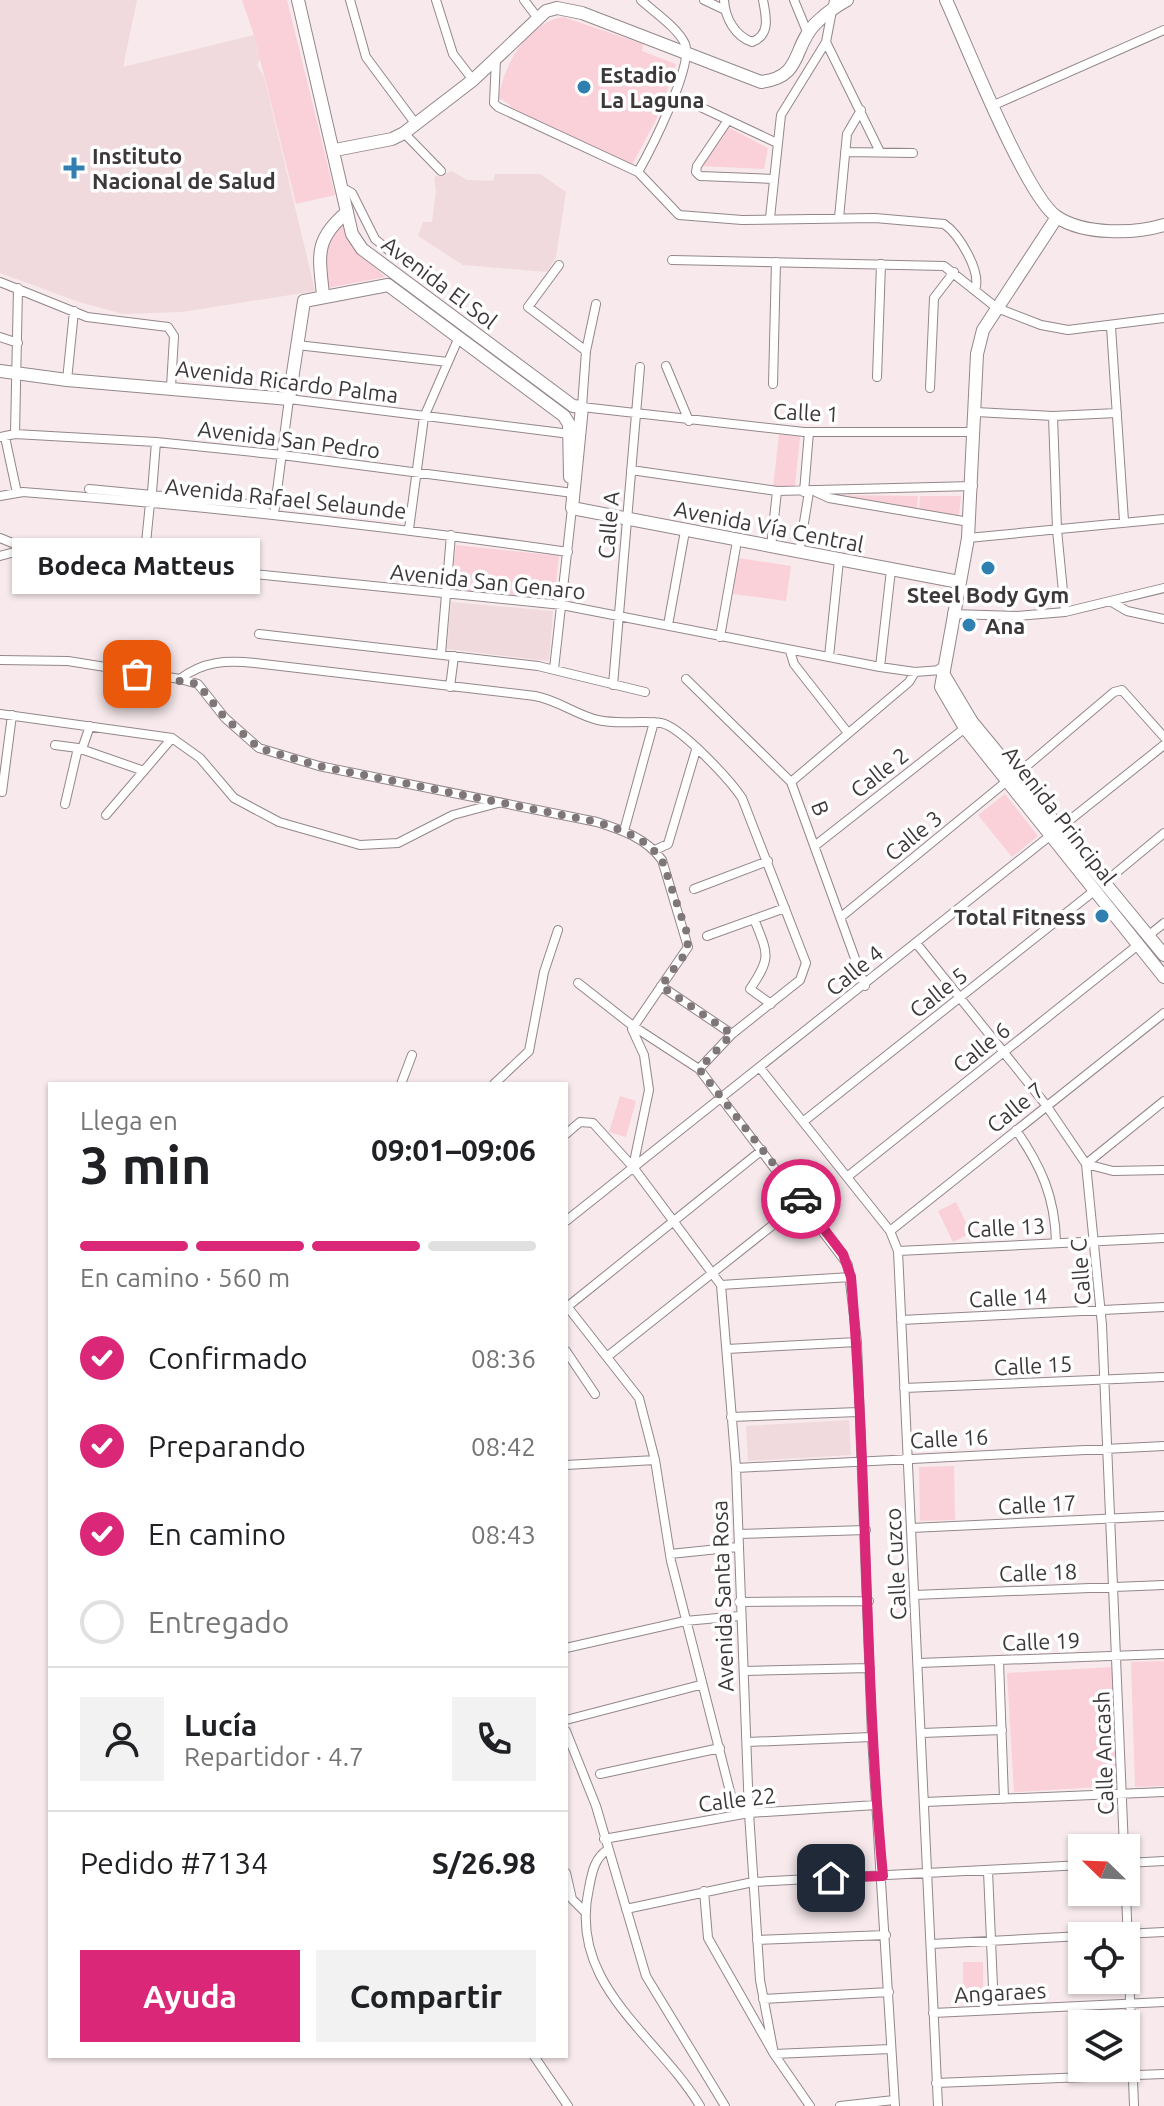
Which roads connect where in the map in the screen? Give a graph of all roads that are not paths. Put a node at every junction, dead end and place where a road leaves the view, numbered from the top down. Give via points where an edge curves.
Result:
1 (298, 0) edge
2 (350, 0) edge
3 (436, 0) edge
4 (524, 0) edge
5 (641, 0) edge
6 (704, 0) edge
7 (763, 0) edge
8 (794, 0) edge
9 (847, 0) edge
10 (946, 0) edge
11 (834, 4) edge
12 (724, 5) edge
13 (544, 9) edge
14 (1164, 30) edge
15 (808, 34) junction
16 (826, 42) junction
17 (687, 53) junction
18 (496, 58) junction
19 (473, 80) junction
20 (694, 104) dead end
21 (994, 105) junction
22 (861, 110) junction
23 (728, 120) junction
24 (415, 123) junction
25 (404, 133) junction
26 (777, 143) junction
27 (335, 150) junction
28 (845, 152) junction
29 (880, 152) junction
30 (913, 153) dead end
31 (441, 171) dead end
32 (638, 172) junction
33 (774, 179) junction
34 (343, 188) junction
35 (347, 212) junction
36 (1057, 217) junction
37 (770, 218) junction
38 (839, 218) junction
39 (1164, 225) edge
40 (392, 253) dead end
41 (672, 260) dead end
42 (776, 262) junction
43 (881, 264) junction
44 (559, 265) dead end
45 (954, 272) junction
46 (0, 282) edge
47 (18, 288) junction
48 (975, 290) junction
49 (323, 295) junction
50 (596, 304) dead end
51 (997, 308) junction
52 (74, 311) junction
53 (1164, 318) edge
54 (1111, 327) junction
55 (0, 337) edge
56 (459, 337) junction
57 (18, 343) junction
58 (297, 345) junction
59 (586, 351) junction
60 (448, 362) junction
61 (666, 366) dead end
62 (640, 367) dead end
63 (0, 371) edge
64 (17, 375) junction
65 (877, 377) dead end
66 (67, 380) junction
67 (773, 384) dead end
68 (171, 387) junction
69 (930, 388) dead end
70 (289, 399) junction
71 (582, 407) junction
72 (976, 412) junction
73 (1117, 413) junction
74 (636, 415) junction
75 (1053, 416) junction
76 (424, 417) junction
77 (689, 421) junction
78 (809, 432) junction
79 (975, 432) junction
80 (15, 434) junction
81 (570, 434) junction
82 (3, 437) edge
83 (156, 442) junction
84 (282, 455) junction
85 (631, 470) junction
86 (417, 472) junction
87 (973, 486) junction
88 (573, 488) junction
89 (89, 489) dead end
90 (777, 491) junction
91 (152, 492) junction
92 (809, 492) junction
93 (17, 493) junction
94 (0, 496) edge
95 (150, 503) junction
96 (572, 508) junction
97 (271, 514) junction
98 (1164, 519) edge
99 (627, 520) junction
100 (1124, 521) junction
101 (969, 522) junction
102 (409, 529) junction
103 (1057, 530) junction
104 (685, 531) junction
105 (451, 535) junction
106 (0, 538) edge
107 (968, 538) junction
108 (737, 541) junction
109 (771, 547) junction
110 (27, 549) junction
111 (568, 552) junction
112 (799, 553) junction
113 (0, 556) edge
114 (839, 560) junction
115 (144, 563) junction
116 (891, 570) junction
117 (959, 582) junction
118 (1164, 588) edge
119 (446, 595) junction
120 (1110, 601) junction
121 (562, 605) junction
122 (1065, 612) junction
123 (951, 614) junction
124 (619, 615) junction
125 (1164, 619) edge
126 (668, 625) junction
127 (259, 634) dead end
128 (720, 637) junction
129 (790, 651) junction
130 (441, 654) junction
131 (454, 656) junction
132 (829, 657) junction
133 (0, 660) edge
134 (880, 667) junction
135 (554, 669) junction
136 (941, 670) junction
137 (915, 672) junction
138 (180, 679) junction
139 (686, 679) dead end
140 (613, 685) junction
141 (450, 687) junction
142 (645, 692) dead end
143 (0, 714) edge
144 (12, 715) junction
145 (654, 722) junction
146 (90, 726) junction
147 (965, 728) junction
148 (848, 733) junction
149 (1164, 737) edge
150 (172, 738) junction
151 (55, 745) dead end
152 (1164, 745) edge
153 (80, 748) junction
154 (696, 750) junction
155 (144, 771) junction
156 (1012, 778) junction
157 (791, 782) junction
158 (2, 792) dead end
159 (503, 802) junction
160 (65, 804) dead end
161 (106, 815) dead end
162 (624, 831) junction
163 (1056, 832) junction
164 (1164, 833) edge
165 (816, 845) junction
166 (655, 850) junction
167 (768, 861) junction
168 (1105, 882) junction
169 (694, 889) dead end
170 (1094, 891) junction
171 (785, 908) junction
172 (841, 917) junction
173 (754, 919) junction
174 (1164, 923) edge
175 (558, 930) dead end
176 (707, 936) dead end
177 (1148, 936) junction
178 (916, 943) junction
179 (1138, 945) junction
180 (1164, 955) edge
181 (1164, 977) edge
182 (578, 983) dead end
183 (661, 986) junction
184 (865, 986) junction
185 (961, 998) junction
186 (771, 1004) junction
187 (1164, 1013) edge
188 (633, 1026) junction
189 (732, 1034) junction
190 (1003, 1052) junction
191 (412, 1055) dead end
192 (760, 1068) junction
193 (699, 1069) junction
194 (402, 1082) edge
195 (496, 1082) edge
196 (721, 1098) junction
197 (1164, 1101) edge
198 (1046, 1105) junction
199 (804, 1121) junction
200 (1016, 1130) junction
201 (568, 1133) edge
202 (762, 1150) junction
203 (1086, 1164) junction
204 (633, 1167) junction
205 (1164, 1170) edge
206 (847, 1177) junction
207 (803, 1201) junction
208 (568, 1219) edge
209 (675, 1219) junction
210 (890, 1231) junction
211 (1164, 1238) edge
212 (1096, 1240) junction
213 (1056, 1242) junction
214 (898, 1251) junction
215 (715, 1274) junction
216 (851, 1277) junction
217 (721, 1285) junction
218 (568, 1305) edge
219 (568, 1307) edge
220 (1164, 1307) edge
221 (1101, 1310) junction
222 (901, 1320) junction
223 (857, 1342) junction
224 (727, 1349) junction
225 (568, 1354) edge
226 (608, 1356) junction
227 (1164, 1377) edge
228 (1104, 1379) junction
229 (904, 1388) junction
230 (595, 1394) dead end
231 (858, 1412) junction
232 (731, 1417) junction
233 (1164, 1446) edge
234 (1108, 1449) junction
235 (908, 1458) junction
236 (655, 1460) junction
237 (861, 1460) junction
238 (568, 1465) edge
239 (736, 1468) junction
240 (1164, 1516) edge
241 (1111, 1518) junction
242 (911, 1528) junction
243 (866, 1530) junction
244 (739, 1534) junction
245 (738, 1547) junction
246 (670, 1554) junction
247 (1164, 1585) edge
248 (1114, 1587) junction
249 (914, 1595) junction
250 (869, 1601) junction
251 (739, 1602) junction
252 (740, 1616) junction
253 (685, 1621) junction
254 (568, 1648) edge
255 (1164, 1654) edge
256 (1117, 1656) junction
257 (999, 1661) junction
258 (919, 1663) junction
259 (870, 1668) junction
260 (745, 1671) junction
261 (700, 1685) junction
262 (568, 1719) edge
263 (1002, 1730) junction
264 (922, 1733) junction
265 (568, 1736) edge
266 (872, 1737) junction
267 (748, 1742) junction
268 (720, 1748) junction
269 (600, 1774) dead end
270 (1164, 1792) edge
271 (1123, 1793) junction
272 (1004, 1799) junction
273 (925, 1802) junction
274 (876, 1805) junction
275 (749, 1813) junction
276 (736, 1815) junction
277 (1124, 1834) edge
278 (604, 1839) junction
279 (607, 1850) junction
280 (1164, 1861) edge
281 (1140, 1862) edge
282 (1068, 1866) edge
283 (988, 1871) junction
284 (928, 1873) junction
285 (883, 1876) junction
286 (568, 1882) edge
287 (753, 1882) junction
288 (704, 1891) junction
289 (626, 1909) junction
290 (585, 1912) junction
291 (1164, 1932) edge
292 (1140, 1933) edge
293 (886, 1935) junction
294 (1068, 1937) edge
295 (757, 1940) junction
296 (991, 1941) junction
297 (931, 1944) junction
298 (889, 1992) junction
299 (1130, 1994) edge
300 (763, 1999) junction
301 (1164, 2002) edge
302 (1131, 2004) junction
303 (994, 2010) junction
304 (1131, 2010) edge
305 (933, 2013) junction
306 (891, 2049) junction
307 (774, 2054) junction
308 (535, 2058) edge
309 (1164, 2074) edge
310 (1140, 2075) edge
311 (1068, 2078) edge
312 (1134, 2082) edge
313 (936, 2083) junction
314 (895, 2103) edge
315 (568, 2106) edge
316 (700, 2106) edge
317 (725, 2106) edge
318 (810, 2106) edge
319 (840, 2106) edge
320 (938, 2106) edge
321 (1134, 2106) edge

1 - 27 street, Avenida El Sol
2 - 24 street via 366,57
3 - 19 street via 453,54
4 - 13 street
5 - 17 street via 679,36
6 - 12 street
7 - 12 street via 766,29 752,42 738,33
8 - 15 street
9 - 11 street
10 - 21 street
11 - 15 street
11 - 16 street
13 - 17 street via 582,13
13 - 18 street
14 - 21 street
15 - 17 street via 796,62 777,80 745,79
16 - 22 street
16 - 26 street via 784,104
17 - 32 street
18 - 19 street
18 - 32 street via 498,107
19 - 24 street
20 - 23 street
21 - 36 street via 1019,162
22 - 28 street via 847,134
22 - 29 street
23 - 26 street
23 - 33 street via 696,172
24 - 25 street
25 - 27 street
25 - 31 street
26 - 33 street
27 - 34 street, Avenida El Sol
28 - 29 street
28 - 38 street
29 - 30 street
32 - 37 street via 684,217
33 - 37 street
34 - 35 street, Avenida El Sol
34 - 40 street via 352,193 375,239
35 - 49 street via 322,239
35 - 71 street, Avenida El Sol via 352,234 381,265 573,406
36 - 39 street via 1101,231
36 - 51 street, Avenida Principal
37 - 38 street
38 - 48 street via 944,224 957,237 976,275
41 - 42 street
42 - 43 street
42 - 67 street
43 - 45 street via 944,266
43 - 65 street
44 - 59 street via 528,307
45 - 48 street
45 - 69 street via 934,298
46 - 47 street
47 - 52 street
47 - 57 street
48 - 51 street
49 - 56 street via 388,285
49 - 58 street via 304,301
50 - 59 street
51 - 54 street via 1055,328
51 - 72 street, Avenida Principal via 983,330 977,354
52 - 66 street
52 - 68 street via 173,331
53 - 54 street
54 - 73 street
55 - 57 street
56 - 60 street
56 - 81 street via 564,416
57 - 64 street
58 - 60 street
58 - 70 street
59 - 71 street
60 - 76 street
61 - 77 street
62 - 74 street, Calle A
63 - 64 street, Avenida Ricardo Palma
64 - 66 street, Avenida Ricardo Palma
64 - 80 street
66 - 68 street, Avenida Ricardo Palma
68 - 70 street, Avenida Ricardo Palma
70 - 76 street, Avenida Ricardo Palma
70 - 84 street
71 - 74 street, Avenida El Sol
71 - 88 street
72 - 75 street
72 - 79 street, Avenida Principal
73 - 75 street
73 - 100 street
74 - 77 street, Calle 1
74 - 85 street, Calle A
75 - 103 street
76 - 81 street, Avenida Ricardo Palma
76 - 86 street
77 - 78 street, Calle 1
78 - 79 street, Calle 1
78 - 92 street
79 - 87 street, Avenida Principal
80 - 82 street, Avenida San Pedro
80 - 83 street, Avenida San Pedro
81 - 88 street
82 - 93 street
83 - 84 street, Avenida San Pedro
83 - 91 street
84 - 86 street, Avenida San Pedro
84 - 97 street
85 - 90 street
85 - 99 street, Calle A
86 - 88 street, Avenida San Pedro
86 - 102 street
87 - 92 street
87 - 101 street, Avenida Principal
88 - 96 street
89 - 91 street
90 - 92 street
90 - 109 street
91 - 97 street via 258,505
92 - 101 street
92 - 112 street
93 - 94 street, Avenida Rafael Selaunde
93 - 95 street, Avenida Rafael Selaunde
95 - 97 street, Avenida Rafael Selaunde
95 - 115 street
96 - 99 street, Avenida Vía Central
96 - 111 street
97 - 102 street, Avenida Rafael Selaunde
98 - 100 street
99 - 104 street, Avenida Vía Central
99 - 124 street, Calle A
100 - 103 street
101 - 107 street, Avenida Principal
102 - 105 street, Avenida Rafael Selaunde
103 - 107 street
103 - 122 street
104 - 108 street, Avenida Vía Central
104 - 126 street
105 - 111 street, Avenida Rafael Selaunde
105 - 119 street
106 - 110 street
107 - 117 street, Avenida Principal
108 - 109 street, Avenida Vía Central
108 - 128 street
109 - 112 street, Avenida Vía Central
110 - 113 street
110 - 115 street, Avenida San Genaro
111 - 121 street
112 - 114 street, Avenida Vía Central
114 - 116 street, Avenida Vía Central
114 - 132 street
115 - 119 street, Avenida San Genaro
116 - 117 street, Avenida Vía Central
116 - 134 street
117 - 123 street, Avenida Principal
118 - 120 street
119 - 121 street, Avenida San Genaro
119 - 130 street
120 - 122 street
120 - 125 street via 1127,611
121 - 124 street, Avenida San Genaro
121 - 135 street
122 - 123 street
123 - 136 street, Avenida Principal
124 - 126 street, Avenida San Genaro
124 - 140 street, Calle A
126 - 128 street, Avenida San Genaro
127 - 130 street
128 - 129 street, Avenida San Genaro
129 - 132 street, Avenida San Genaro
129 - 148 street via 794,664
130 - 131 street
131 - 135 street
131 - 141 street
132 - 134 street, Avenida San Genaro
133 - 138 street via 68,661
134 - 137 street, Avenida San Genaro
135 - 140 street
136 - 137 street, Avenida San Genaro
136 - 147 street, Avenida Principal via 941,687
136 - 156 street, Avenida Principal
137 - 148 street
138 - 141 street via 201,666 238,661
138 - 159 street via 198,684 259,748 319,766
139 - 157 street, B
140 - 142 street
141 - 145 street via 552,699 596,720
143 - 144 street
144 - 146 street
144 - 158 street
145 - 154 street via 672,726
145 - 162 street
146 - 150 street
146 - 153 street
147 - 156 street, Avenida Principal
147 - 165 street, Calle 2
148 - 157 street
149 - 156 street, Calle 3 via 1122,690 1114,692
150 - 155 street
150 - 159 street via 200,758 234,798 279,822 360,845 398,843 453,815
151 - 153 street
152 - 163 street, Calle 4
153 - 155 street
153 - 160 street
154 - 166 street via 668,844
154 - 167 street via 742,798
155 - 161 street
156 - 163 street, Avenida Principal
156 - 172 street, Calle 3
157 - 165 street, B
159 - 162 street
162 - 166 street
163 - 168 street, Avenida Principal
163 - 170 street, Avenida Principal
163 - 178 street, Calle 4
164 - 168 street
165 - 172 street, B
166 - 183 street via 689,939 685,954
167 - 169 street
167 - 171 street
168 - 177 street, Avenida Principal
170 - 179 street, Avenida Principal
170 - 185 street, Calle 5
171 - 173 street
171 - 186 street via 806,972
172 - 184 street, B
173 - 176 street
173 - 186 street via 768,954 750,989
174 - 177 street
175 - 195 street via 529,1051
177 - 180 street, Avenida Principal
178 - 184 street, Calle 4
178 - 185 street, Calle C
179 - 181 street, Avenida Principal
179 - 190 street, Calle 6
182 - 188 street
183 - 188 street
183 - 189 street
184 - 192 street, Calle 4
185 - 190 street, Calle C
185 - 199 street, Calle 5
186 - 189 street
187 - 198 street, Calle 7
188 - 193 street
188 - 204 street via 649,1072 649,1090
189 - 193 street
190 - 198 street, Calle C
190 - 206 street, Calle 6
191 - 194 street
192 - 196 street, Calle 4
192 - 199 street, Calle Cuzco
193 - 196 street
196 - 202 street
196 - 204 street, Calle 4
197 - 203 street
198 - 200 street, Calle 7
198 - 203 street, Calle C
199 - 206 street, Calle Cuzco
200 - 210 street, Calle 7
200 - 213 street via 1043,1172
201 - 204 street, Avenida Santa Rosa via 587,1120
202 - 207 street
202 - 209 street
203 - 205 street via 1113,1171
203 - 212 street, Calle C
204 - 208 street, Calle 4
204 - 209 street, Avenida Santa Rosa
206 - 210 street, Calle Cuzco
207 - 215 street
207 - 216 street via 843,1254
209 - 215 street, Avenida Santa Rosa
209 - 218 street
210 - 214 street, Calle Cuzco
211 - 212 street, Calle 13
212 - 213 street, Calle 13
212 - 221 street, Calle C
213 - 214 street, Calle 13
214 - 222 street, Calle Cuzco
215 - 217 street, Avenida Santa Rosa
215 - 226 street
216 - 217 street
216 - 223 street
217 - 224 street, Avenida Santa Rosa
219 - 226 street
220 - 221 street, Calle 14
221 - 222 street, Calle 14
221 - 228 street, Calle C
222 - 229 street, Calle Cuzco
223 - 224 street
223 - 231 street
224 - 232 street, Avenida Santa Rosa
225 - 230 street
226 - 236 street via 639,1398
227 - 228 street, Calle 15
228 - 229 street, Calle 15
228 - 234 street, Calle C
229 - 235 street, Calle Cuzco
231 - 232 street
231 - 237 street
232 - 239 street, Avenida Santa Rosa
233 - 234 street, Calle 16
234 - 235 street, Calle 16
234 - 241 street, Calle C
235 - 237 street, Calle 16
235 - 242 street, Calle Cuzco
236 - 238 street
236 - 246 street
237 - 239 street, Calle 16
237 - 243 street
239 - 244 street, Avenida Santa Rosa
240 - 241 street, Calle 17
241 - 242 street, Calle 17
241 - 248 street, Calle C
242 - 249 street, Calle Cuzco
243 - 244 street
243 - 250 street
244 - 245 street, Avenida Santa Rosa
245 - 246 street
245 - 251 street, Avenida Santa Rosa
246 - 253 street
247 - 248 street, Calle 18
248 - 249 street, Calle 18
248 - 256 street, Calle C
249 - 258 street, Calle Cuzco
250 - 251 street
250 - 259 street
251 - 252 street, Avenida Santa Rosa
252 - 253 street
252 - 260 street, Avenida Santa Rosa
253 - 254 street
253 - 261 street
255 - 256 street, Calle 19
256 - 257 street, Calle 19
256 - 271 street, Calle Ancash
257 - 258 street, Calle 19
257 - 263 street
258 - 264 street, Calle Cuzco
259 - 260 street
259 - 266 street
260 - 267 street, Avenida Santa Rosa
261 - 262 street
261 - 268 street
263 - 264 street
263 - 272 street
264 - 273 street, Calle Cuzco
265 - 278 street
266 - 267 street
266 - 274 street
267 - 275 street, Avenida Santa Rosa
268 - 269 street
268 - 276 street
270 - 271 street
271 - 272 street
271 - 277 street, Calle Ancash
272 - 273 street
273 - 284 street, Calle Cuzco
274 - 275 street, Calle 22
274 - 285 street
275 - 276 street, Calle 22
275 - 287 street, Avenida Santa Rosa
276 - 278 street, Calle 22
278 - 279 street
279 - 289 street
279 - 290 street via 595,1863
280 - 281 street
282 - 283 street
283 - 284 street
283 - 296 street
284 - 285 street
284 - 297 street, Calle Cuzco
285 - 287 street
285 - 293 street
286 - 290 street via 572,1899
287 - 288 street
287 - 295 street, Avenida Santa Rosa
288 - 289 street
288 - 307 street via 708,1938
289 - 317 street via 646,1976
290 - 316 street via 594,1960 609,1996 676,2069
291 - 292 street
293 - 295 street
293 - 298 street
294 - 296 street
295 - 300 street, Avenida Santa Rosa
296 - 297 street
296 - 303 street
297 - 305 street, Calle Cuzco
298 - 300 street
298 - 306 street
299 - 302 street
300 - 307 street, Avenida Santa Rosa
301 - 302 street, Angaraes
302 - 303 street, Angaraes
302 - 304 street
303 - 305 street, Angaraes
305 - 313 street, Calle Cuzco
306 - 307 street
306 - 314 street
307 - 318 street, Avenida Santa Rosa
308 - 315 street
309 - 310 street
311 - 313 street
312 - 321 street
313 - 320 street, Calle Cuzco
314 - 319 street

